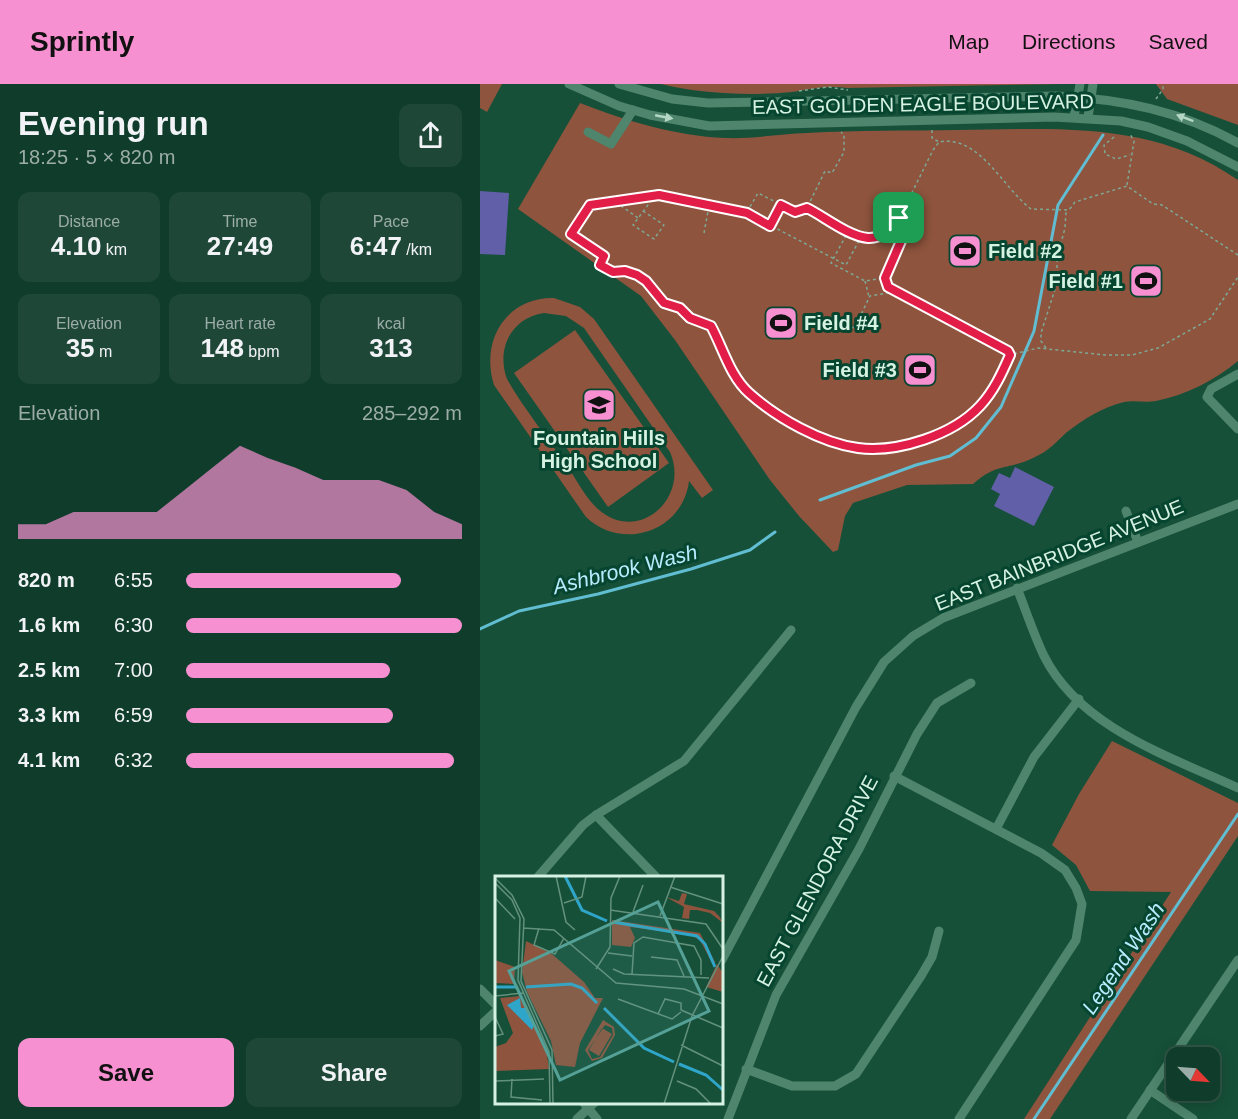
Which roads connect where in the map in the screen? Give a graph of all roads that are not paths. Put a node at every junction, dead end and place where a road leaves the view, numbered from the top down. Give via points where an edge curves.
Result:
1 (570, 84) edge
2 (619, 84) edge
3 (1080, 84) edge
4 (1093, 84) edge
5 (1077, 97) junction
6 (1090, 98) junction
7 (633, 110) junction
8 (1074, 117) junction
9 (1088, 117) junction
10 (588, 132) dead end
11 (1238, 143) edge
12 (1238, 167) edge
13 (1238, 374) edge
14 (1238, 429) edge
15 (1238, 504) edge
16 (1126, 511) dead end
17 (1138, 542) junction
18 (1017, 588) junction
19 (791, 630) dead end
20 (971, 683) dead end
21 (1078, 699) junction
22 (894, 776) junction
23 (1238, 788) edge
24 (596, 814) junction
25 (996, 829) junction
26 (539, 876) edge
27 (655, 876) edge
28 (939, 931) dead end
29 (723, 958) edge
30 (1238, 960) edge
31 (480, 989) edge
32 (495, 1004) edge
33 (495, 1012) edge
34 (480, 1026) edge
35 (746, 1069) junction
36 (1150, 1090) junction
37 (589, 1104) edge
38 (577, 1119) edge
39 (597, 1119) edge
40 (728, 1119) edge
41 (959, 1119) edge
42 (1131, 1119) edge
43 (1193, 1119) edge

1 - 7 street, EAST GOLDEN EAGLE BOULEVARD
2 - 5 street, EAST GOLDEN EAGLE BOULEVARD via 672,99 739,104
3 - 5 street
4 - 6 street
5 - 6 street, EAST GOLDEN EAGLE BOULEVARD
5 - 8 street
6 - 9 street
11 -> 6 street, EAST GOLDEN EAGLE BOULEVARD via 1193,121 1152,108
7 -> 8 street, EAST GOLDEN EAGLE BOULEVARD via 709,126
7 - 10 street via 611,144
8 - 9 street, EAST GOLDEN EAGLE BOULEVARD
9 - 12 street, EAST GOLDEN EAGLE BOULEVARD via 1148,127 1187,141
13 - 14 street via 1211,389 1207,397
15 - 17 street, EAST BAINBRIDGE AVENUE
16 - 17 street
17 - 18 street, EAST BAINBRIDGE AVENUE
18 - 21 street via 1045,658
18 - 29 street, EAST BAINBRIDGE AVENUE via 943,618 913,636 884,662 856,707
19 - 24 street via 684,760
20 - 22 street, EAST GLENDORA DRIVE via 937,703
21 - 23 street via 1124,735
21 - 25 street via 1034,757
22 - 25 street
22 - 35 street, EAST GLENDORA DRIVE via 859,849 776,995
24 - 26 street
24 - 27 street
25 - 41 street via 1065,870 1082,904 1076,940
28 - 35 street via 932,957 921,976 856,1074 835,1086 792,1086
30 - 36 street
31 - 32 street
33 - 34 street
35 - 40 street, EAST GLENDORA DRIVE
36 - 42 street
36 - 43 street
37 - 38 street
37 - 39 street

